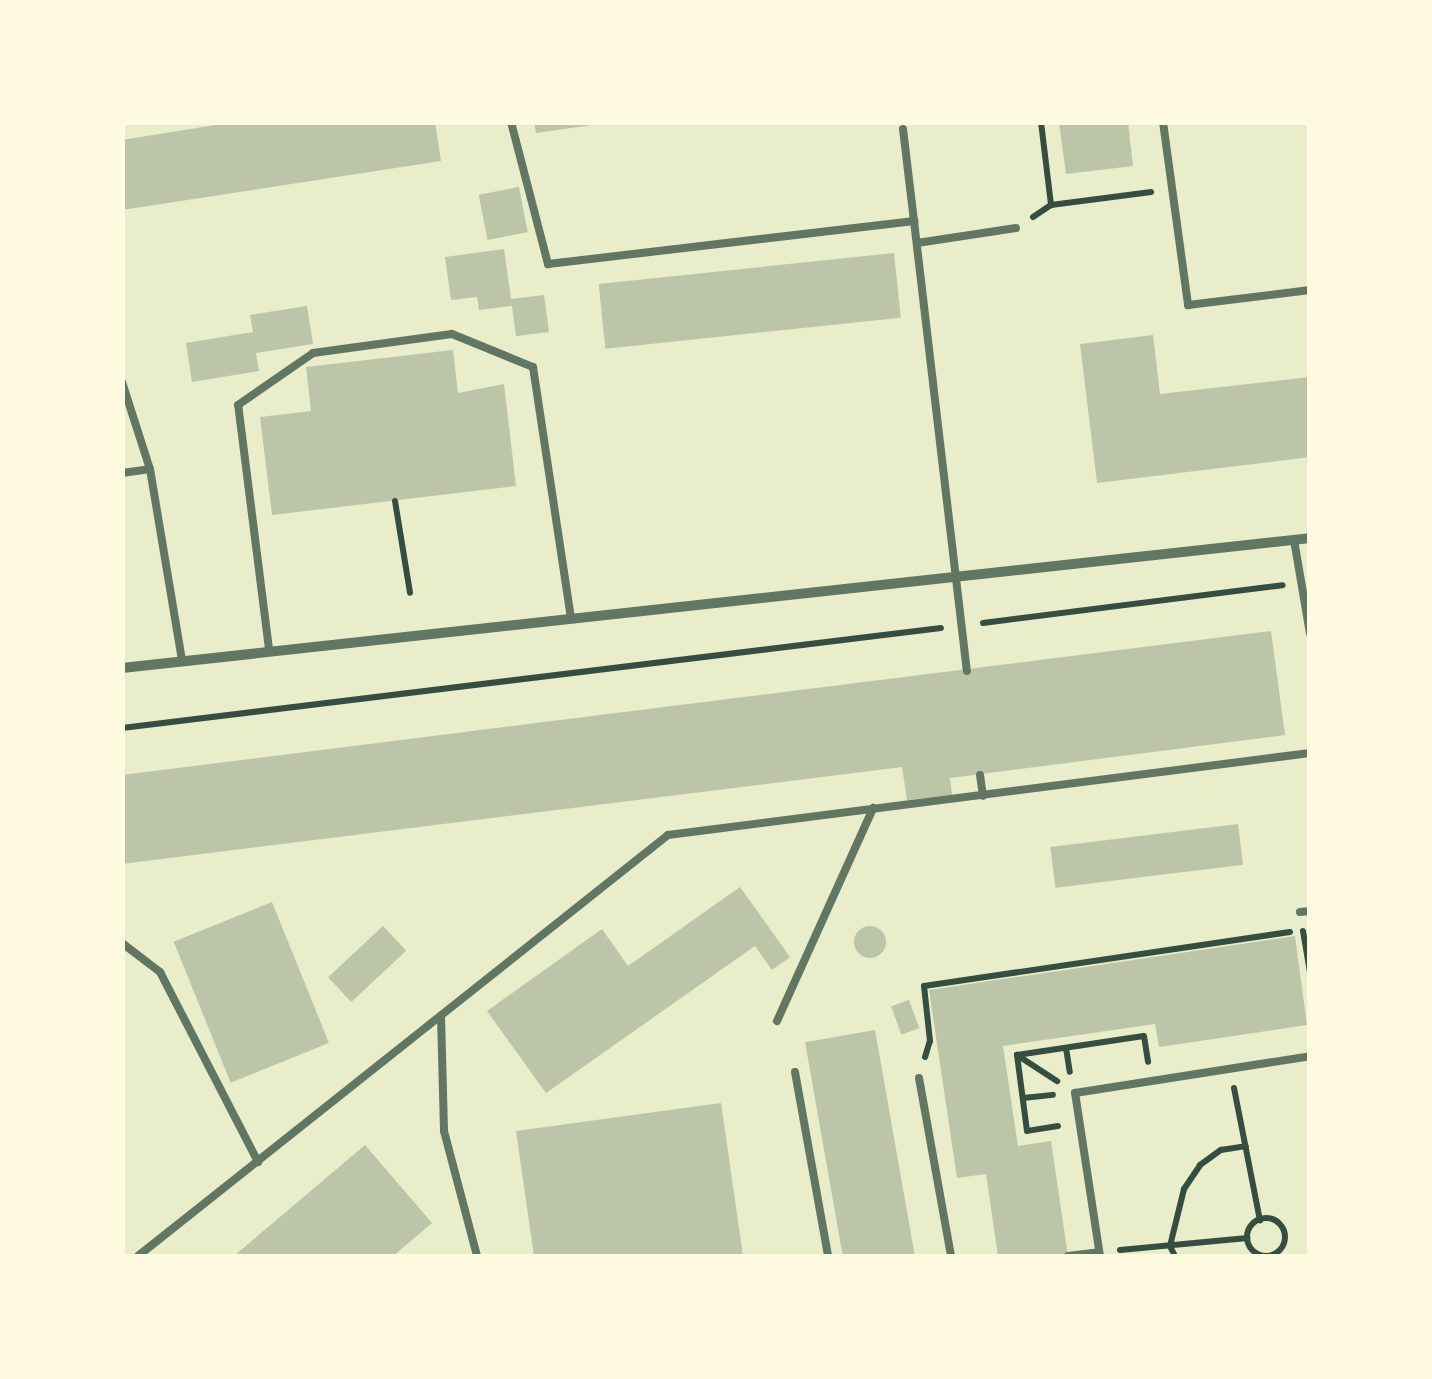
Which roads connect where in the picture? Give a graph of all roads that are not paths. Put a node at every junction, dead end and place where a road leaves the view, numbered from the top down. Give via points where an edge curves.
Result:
1 (510, 122) edge
2 (1162, 122) edge
3 (904, 129) dead end
4 (914, 220) junction
5 (1016, 228) road end
6 (917, 244) junction
7 (1310, 290) edge
8 (122, 382) edge
9 (150, 469) junction
10 (122, 473) edge
11 (1310, 538) edge
12 (1294, 540) junction
13 (957, 577) junction
14 (572, 618) junction
15 (1310, 634) edge
16 (270, 649) junction
17 (182, 660) junction
18 (122, 668) edge
19 (967, 672) dead end
20 (1310, 753) edge
21 (980, 776) dead end
22 (983, 796) junction
23 (873, 808) junction
24 (122, 943) edge
25 (441, 1016) junction
26 (777, 1020) dead end
27 (1310, 1056) edge
28 (795, 1072) dead end
29 (919, 1078) road end
30 (258, 1162) junction
31 (1099, 1254) edge
32 (138, 1256) edge
33 (477, 1256) edge
34 (828, 1256) edge
35 (951, 1256) edge
36 (1068, 1256) edge

1 - 4 lane via 548,264
2 - 7 lane via 1188,305
3 - 4 lane
4 - 6 lane
5 - 6 lane
6 - 13 lane
8 - 9 lane
9 - 10 lane
9 - 17 lane
11 - 12 street
12 - 13 street
12 - 15 lane
13 - 14 street
13 - 19 lane
14 - 16 street
14 - 16 lane via 533,368 452,334 313,353 238,406
16 - 17 street
17 - 18 street
20 - 22 lane
21 - 22 lane
22 - 23 lane
23 - 25 lane via 668,836
23 - 26 lane
24 - 30 lane via 160,972
25 - 30 lane
25 - 33 lane via 444,1131
27 - 31 lane via 1074,1093
28 - 34 lane
29 - 35 lane
30 - 32 lane
31 - 36 lane

